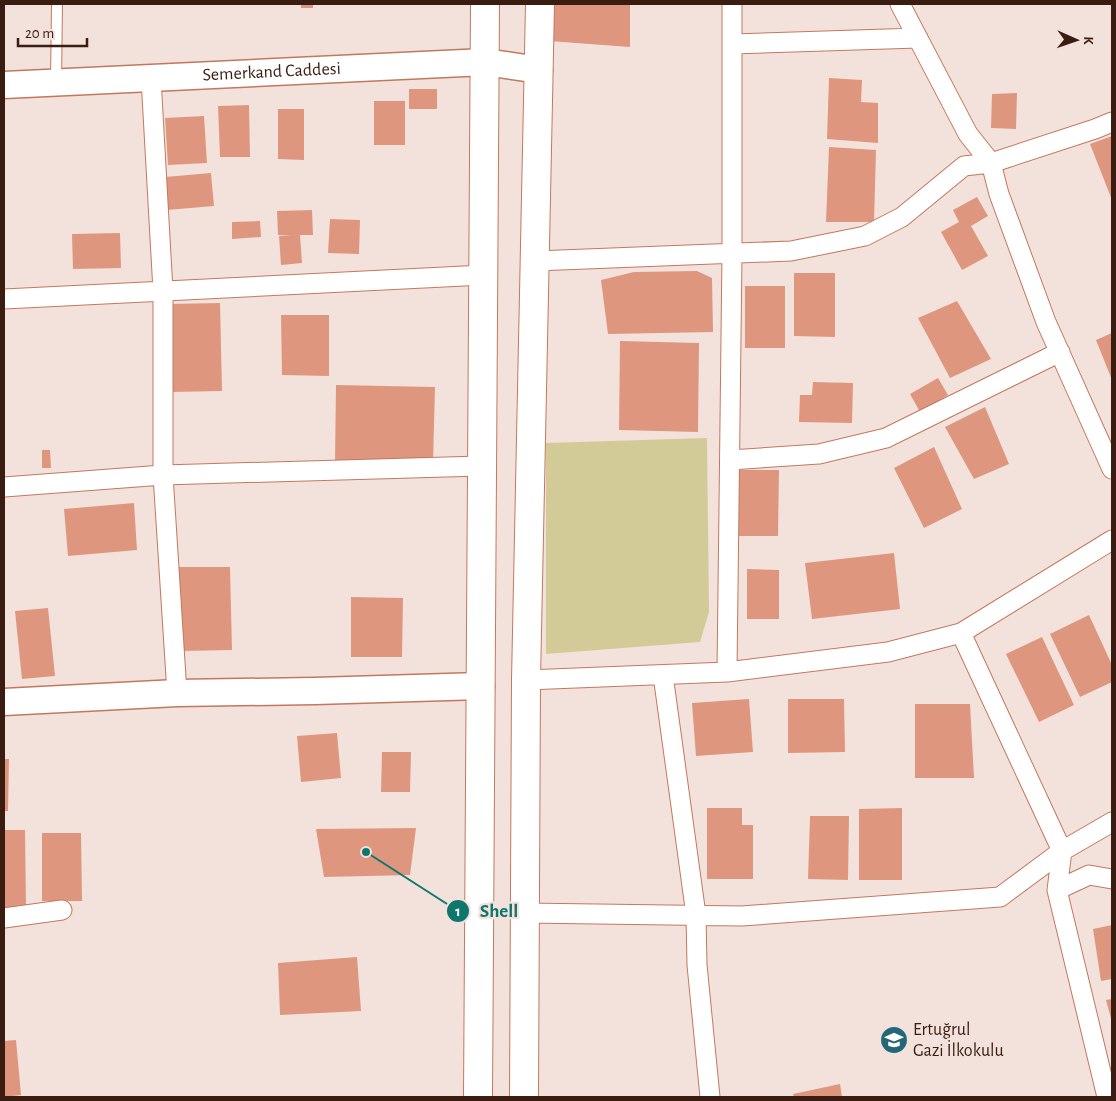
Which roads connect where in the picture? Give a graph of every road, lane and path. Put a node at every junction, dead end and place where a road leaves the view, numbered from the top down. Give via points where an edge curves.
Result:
1 (57, 4) edge
2 (485, 4) edge
3 (540, 4) edge
4 (732, 4) edge
5 (900, 4) edge
6 (918, 38) junction
7 (732, 44) junction
8 (485, 62) junction
9 (539, 70) junction
10 (151, 78) junction
11 (56, 82) junction
12 (4, 85) edge
13 (1112, 122) edge
14 (991, 163) junction
15 (732, 254) junction
16 (535, 261) junction
17 (484, 275) junction
18 (163, 291) junction
19 (4, 299) edge
20 (1060, 352) junction
21 (730, 460) junction
22 (481, 466) junction
23 (1112, 469) edge
24 (163, 475) junction
25 (4, 487) edge
26 (1112, 540) edge
27 (961, 633) junction
28 (727, 672) junction
29 (663, 675) junction
30 (526, 680) junction
31 (481, 686) junction
32 (177, 692) junction
33 (4, 702) edge
34 (1112, 822) edge
35 (1062, 851) junction
36 (1112, 879) edge
37 (1056, 890) junction
38 (62, 910) dead end
39 (524, 913) junction
40 (696, 916) junction
41 (4, 918) edge
42 (478, 1097) edge
43 (524, 1097) edge
44 (710, 1097) edge
45 (1107, 1097) edge

1 - 11 lane
2 - 8 main road
3 - 9 main road
4 - 7 street
5 - 6 street
6 - 7 street
6 - 14 street via 968,134
7 - 15 street
8 - 9 street, Semerkand Caddesi
8 - 10 street, Semerkand Caddesi
8 - 17 main road
9 - 16 main road
10 - 11 street, Semerkand Caddesi
10 - 18 street
11 - 12 street, Semerkand Caddesi
13 - 14 street
14 - 15 street via 964,166 902,217 865,236 791,251
14 - 20 street via 999,194
15 - 16 street
15 - 21 street
16 - 30 main road
17 - 18 street
17 - 22 main road
18 - 19 street
18 - 24 street
20 - 21 street via 886,438 819,454
20 - 23 street
21 - 28 street
22 - 24 street
22 - 31 main road
24 - 25 street
24 - 32 street
26 - 27 street
27 - 28 street via 888,652
27 - 35 street
28 - 29 street
29 - 30 street
29 - 40 street
30 - 39 main road
31 - 32 street
31 - 42 main road
32 - 33 street
34 - 35 street
35 - 37 street
35 - 40 street via 1000,897 742,916
36 - 37 street via 1089,875
37 - 45 street
38 - 41 street
39 - 40 street
39 - 43 main road
40 - 44 street via 697,964

